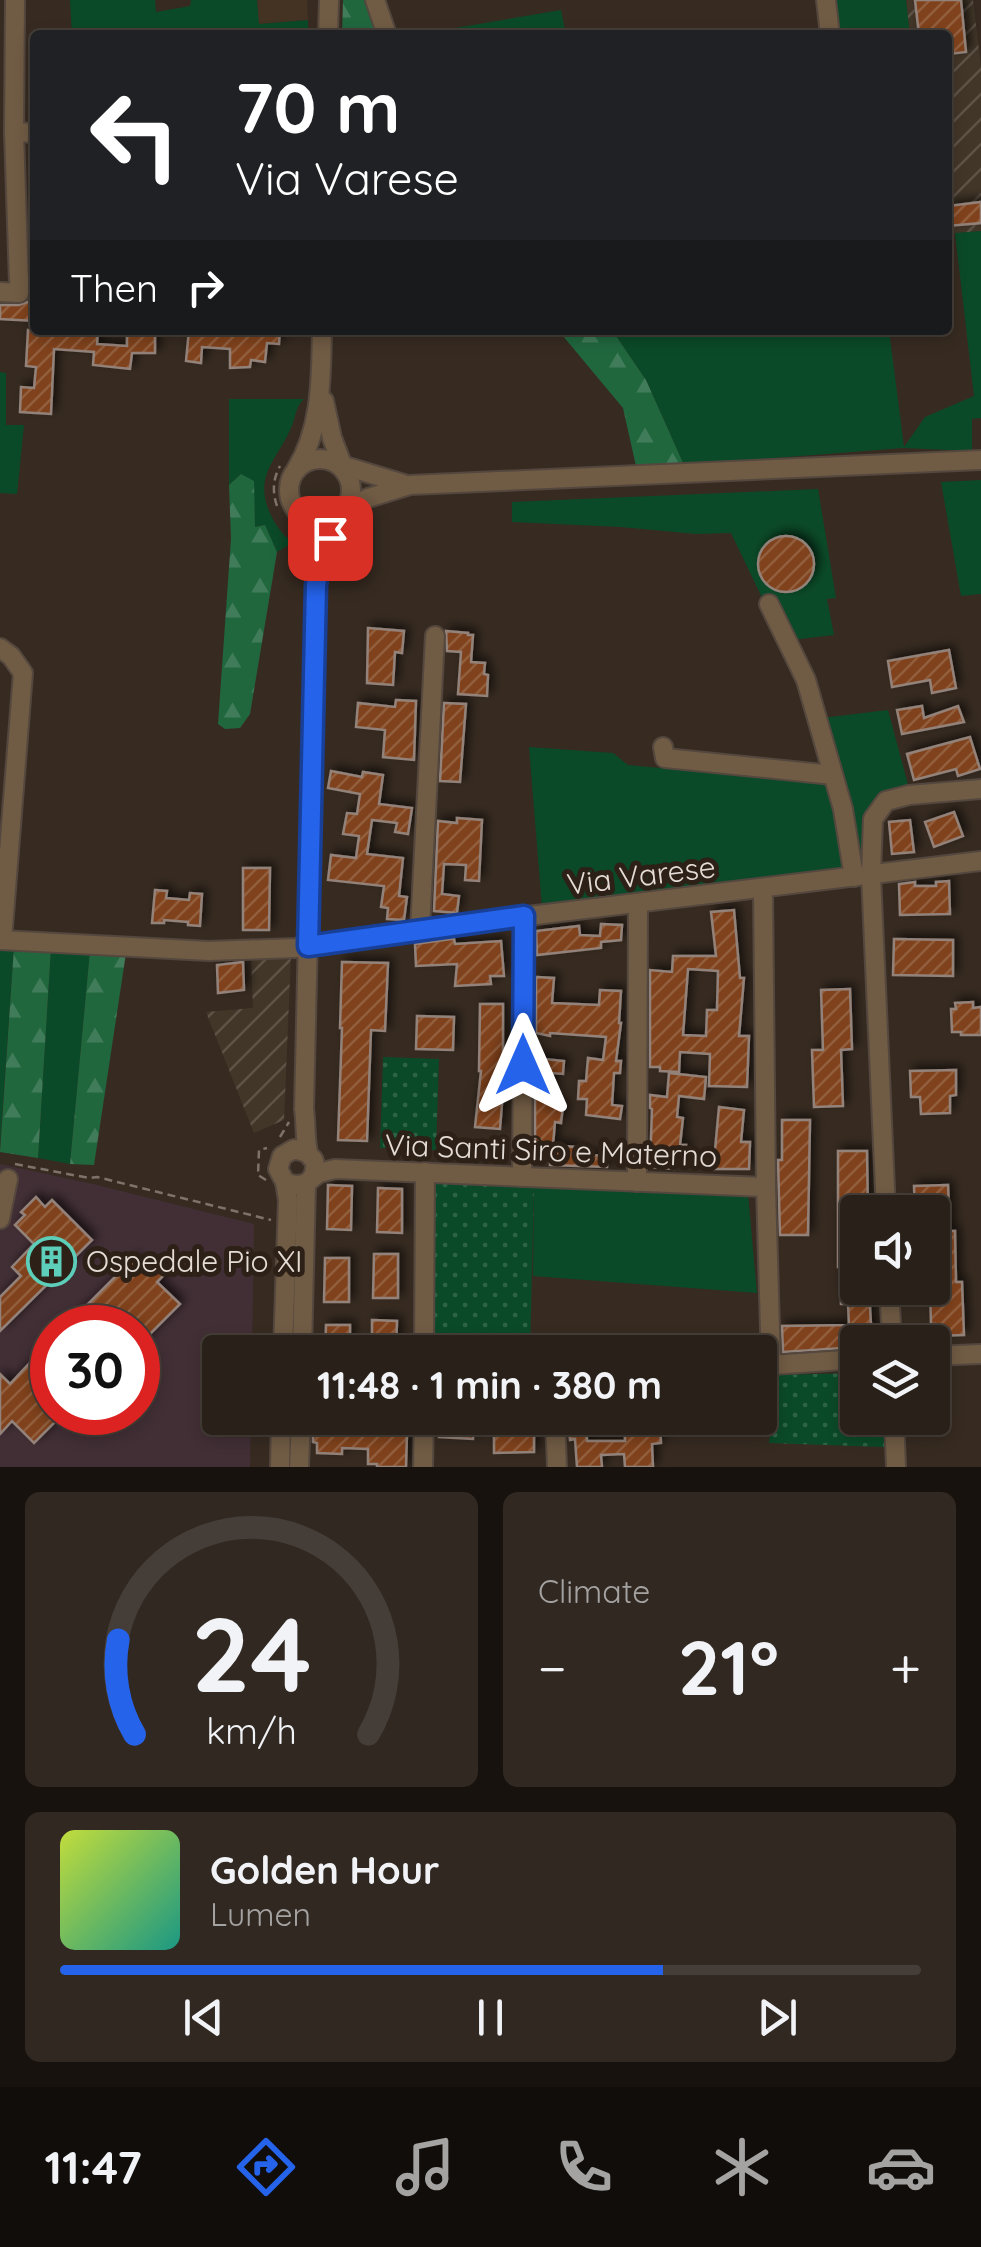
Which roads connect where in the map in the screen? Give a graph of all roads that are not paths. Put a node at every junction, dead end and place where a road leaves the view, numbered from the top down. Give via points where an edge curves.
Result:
1 (15, 0) edge
2 (328, 0) edge
3 (375, 0) edge
4 (826, 0) edge
5 (328, 30) edge
6 (385, 30) edge
7 (829, 30) edge
8 (14, 132) junction
9 (30, 133) edge
10 (27, 285) edge
11 (0, 292) edge
12 (322, 335) edge
13 (321, 386) junction
14 (981, 460) edge
15 (339, 467) junction
16 (293, 474) junction
17 (410, 486) junction
18 (294, 507) junction
19 (343, 510) junction
20 (316, 585) junction
21 (769, 604) dead end
22 (435, 636) dead end
23 (0, 648) edge
24 (664, 747) dead end
25 (833, 775) junction
26 (981, 788) edge
27 (981, 861) edge
28 (863, 876) junction
29 (763, 888) junction
30 (638, 903) junction
31 (524, 916) junction
32 (420, 930) junction
33 (1, 940) edge
34 (308, 946) junction
35 (304, 1110) junction
36 (287, 1151) junction
37 (310, 1155) junction
38 (335, 1169) junction
39 (13, 1172) road end
40 (426, 1172) junction
41 (522, 1177) junction
42 (308, 1181) junction
43 (636, 1182) junction
44 (278, 1183) junction
45 (766, 1187) junction
46 (885, 1195) edge
47 (0, 1218) edge
48 (283, 1335) edge
49 (303, 1335) edge
50 (424, 1335) edge
51 (981, 1354) edge
52 (950, 1355) edge
53 (840, 1360) edge
54 (281, 1435) edge
55 (300, 1435) edge
56 (424, 1435) edge
57 (555, 1435) edge
58 (895, 1435) edge
59 (280, 1467) edge
60 (299, 1467) edge
61 (423, 1467) edge
62 (556, 1467) edge
63 (896, 1467) edge

1 - 8 street
2 - 5 street
3 - 6 street
4 - 7 street
8 - 9 street
8 - 10 street
10 - 11 street
12 - 13 street
13 - 15 street
13 - 16 street via 312,435
14 - 17 street
15 - 16 street via 322,459
15 - 17 street
15 - 19 street via 351,490
16 - 18 street
17 - 19 street
18 - 19 street via 315,520
18 - 20 street via 308,532
19 - 20 street
20 - 34 street
21 - 25 street via 806,680
22 - 32 street
23 - 33 street via 23,673
24 - 25 street via 665,758
25 - 28 street
26 - 28 street via 886,801 873,819
27 - 28 street, Via Varese
28 - 29 street, Via Varese
28 - 46 street
29 - 30 street, Via Varese
29 - 45 street
30 - 31 street, Via Varese
30 - 43 street
31 - 32 street, Via Varese
31 - 41 street
32 - 34 street, Via Varese
33 - 34 street, Via Varese via 210,951
34 - 35 street
35 - 36 street
35 - 37 street
36 - 37 street
36 - 44 street via 278,1162
37 - 38 street, Via Santi Siro e Materno
37 - 42 street via 314,1172
38 - 40 street, Via Santi Siro e Materno
38 - 42 street, Via Santi Siro e Materno
39 - 47 street
40 - 41 street, Via Santi Siro e Materno
40 - 50 street
41 - 43 street, Via Santi Siro e Materno
42 - 44 street
42 - 49 street
43 - 45 street, Via Santi Siro e Materno
44 - 48 street via 288,1200
45 - 53 street via 771,1365
51 - 52 street
54 - 59 street
55 - 60 street
56 - 61 street
57 - 62 street
58 - 63 street

